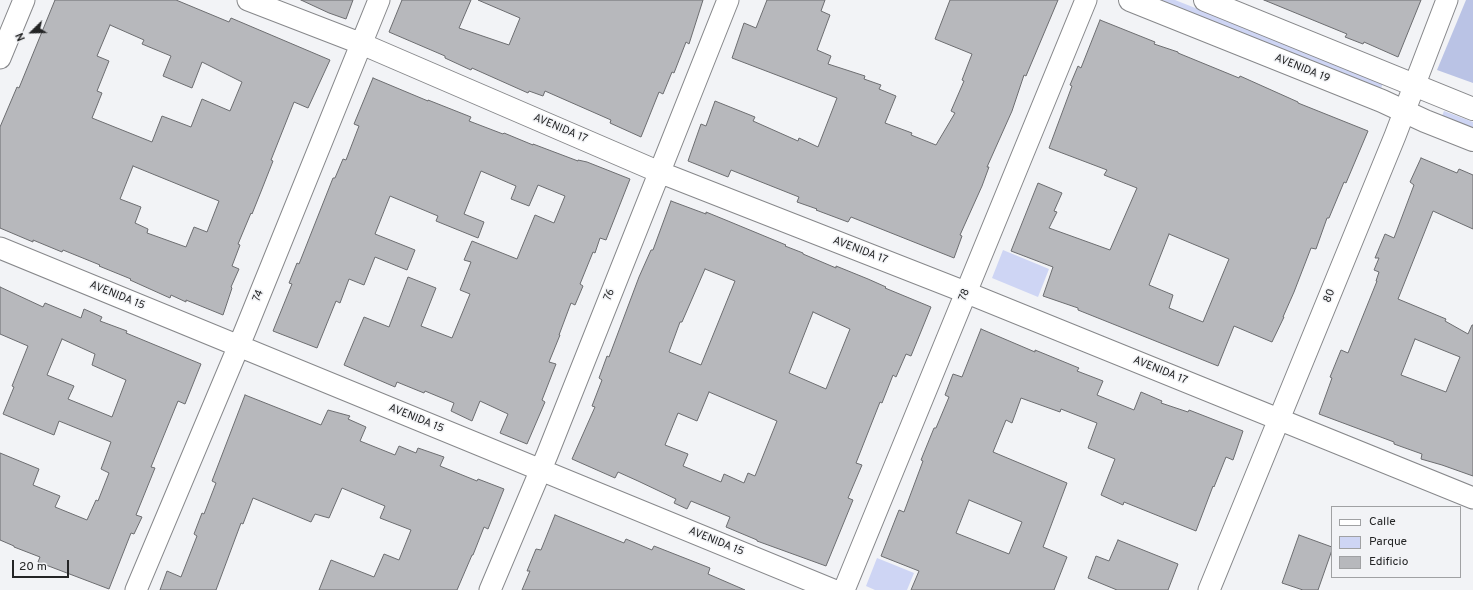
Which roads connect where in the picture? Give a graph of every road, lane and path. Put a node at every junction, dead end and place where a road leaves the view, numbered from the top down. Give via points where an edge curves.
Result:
1 (24, 0) edge
2 (248, 0) edge
3 (380, 0) edge
4 (728, 0) edge
5 (1086, 0) edge
6 (1130, 0) edge
7 (1205, 0) edge
8 (1447, 0) edge
9 (362, 44) junction
10 (0, 58) edge
11 (1415, 84) junction
12 (1473, 109) edge
13 (1404, 112) junction
14 (1473, 140) edge
15 (658, 172) junction
16 (0, 248) edge
17 (965, 292) junction
18 (239, 346) junction
19 (1278, 419) junction
20 (540, 470) junction
21 (1473, 498) edge
22 (136, 590) edge
23 (490, 590) edge
24 (833, 590) edge
25 (844, 590) edge
26 (1209, 590) edge

1 - 10 street
2 - 9 street, AVENIDA 17
3 - 9 street, 74
4 - 15 street, 76
5 - 17 street, 78
6 - 13 main road, AVENIDA 19
7 - 11 main road
8 - 11 street, 80
9 - 15 street, AVENIDA 17
9 - 18 street, 74
11 - 12 main road
11 - 13 street, 80
13 - 14 main road, AVENIDA 19
13 - 19 street, 80
15 - 17 street, AVENIDA 17
15 - 20 street, 76
16 - 18 street, AVENIDA 15
17 - 19 street, AVENIDA 17
17 - 25 street, 78
18 - 20 street, AVENIDA 15
18 - 22 street, 74
19 - 21 street, AVENIDA 17
19 - 26 street, 80
20 - 23 street, 76
20 - 24 street, AVENIDA 15

